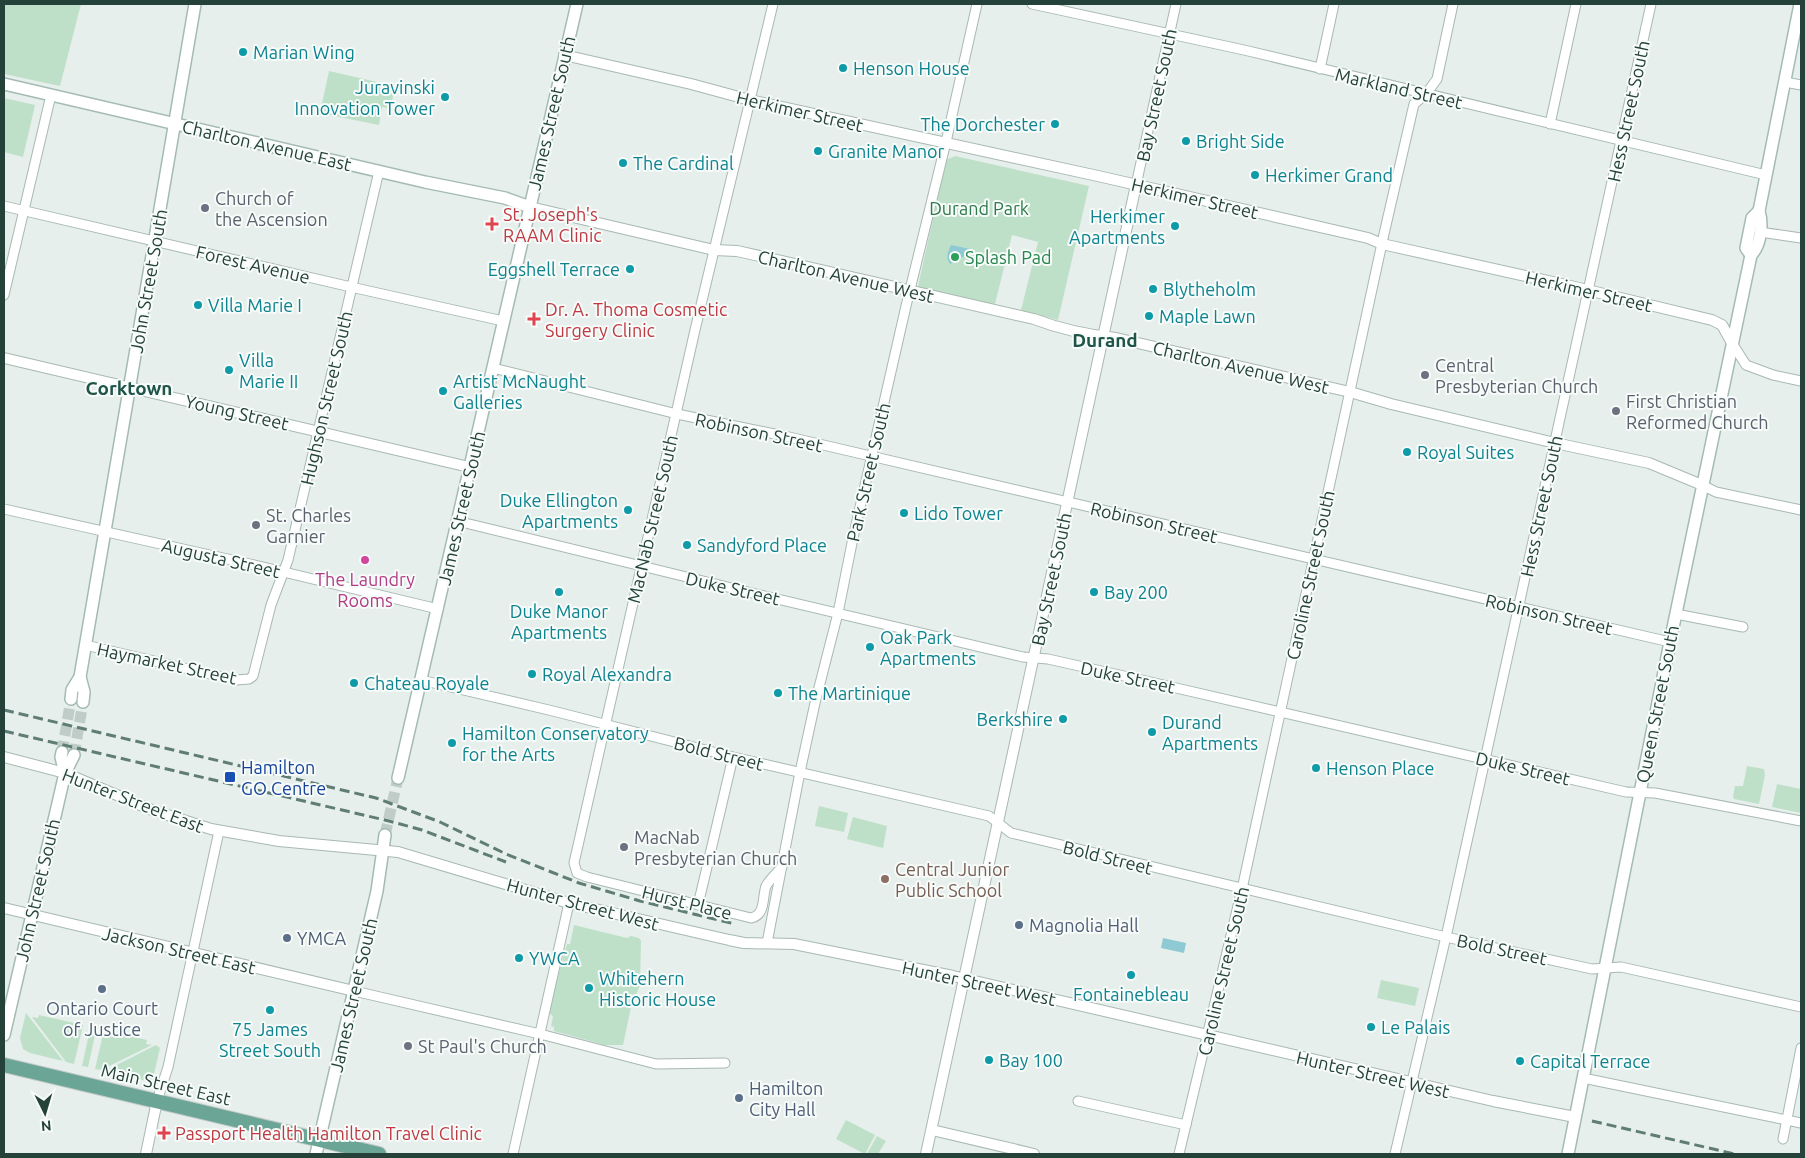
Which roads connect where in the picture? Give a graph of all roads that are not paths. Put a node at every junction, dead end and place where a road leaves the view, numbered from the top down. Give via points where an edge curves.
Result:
1 (195, 4) edge
2 (577, 4) edge
3 (773, 4) edge
4 (977, 4) edge
5 (1032, 4) edge
6 (1176, 4) edge
7 (1334, 4) edge
8 (1453, 4) edge
9 (1576, 4) edge
10 (1651, 4) edge
11 (1800, 4) edge
12 (1169, 34) junction
13 (564, 55) junction
14 (1320, 69) junction
15 (1785, 82) junction
16 (4, 84) edge
17 (1801, 85) edge
18 (1426, 94) junction
19 (51, 95) junction
20 (750, 100) junction
21 (174, 123) junction
22 (1550, 124) junction
23 (1621, 141) junction
24 (946, 142) junction
25 (379, 171) junction
26 (1766, 175) junction
27 (1136, 185) junction
28 (4, 206) edge
29 (530, 207) junction
30 (23, 210) junction
31 (1759, 211) junction
32 (1760, 232) junction
33 (1801, 238) edge
34 (154, 242) junction
35 (1382, 244) junction
36 (714, 250) junction
37 (1750, 255) junction
38 (352, 287) junction
39 (1589, 290) junction
40 (910, 291) junction
41 (4, 295) edge
42 (503, 320) junction
43 (1103, 337) junction
44 (1732, 343) junction
45 (4, 358) edge
46 (492, 368) junction
47 (1801, 381) edge
48 (129, 388) junction
49 (1350, 392) junction
50 (677, 414) junction
51 (318, 431) junction
52 (1555, 443) junction
53 (872, 456) junction
54 (469, 466) junction
55 (1702, 485) junction
56 (1067, 502) junction
57 (4, 509) edge
58 (1801, 510) edge
59 (457, 521) junction
60 (104, 532) junction
61 (1314, 559) junction
62 (641, 566) junction
63 (282, 572) junction
64 (1519, 607) junction
65 (438, 609) junction
66 (838, 613) junction
67 (1676, 614) junction
68 (1743, 627) dead end
69 (1670, 642) junction
70 (85, 645) junction
71 (1034, 658) junction
72 (249, 679) joint
73 (422, 680) junction
74 (77, 700) tunnel mouth
75 (1280, 712) junction
76 (605, 724) junction
77 (68, 753) tunnel mouth
78 (4, 757) edge
79 (733, 757) junction
80 (1485, 760) junction
81 (800, 772) junction
82 (64, 773) junction
83 (398, 778) tunnel mouth
84 (1640, 792) junction
85 (1801, 821) edge
86 (998, 823) junction
87 (219, 831) junction
88 (385, 835) tunnel mouth
89 (383, 850) junction
90 (574, 859) joint
91 (782, 867) junction
92 (1242, 889) junction
93 (569, 903) junction
94 (698, 905) junction
95 (4, 908) edge
96 (31, 916) junction
97 (1446, 937) junction
98 (767, 943) junction
99 (192, 954) junction
100 (1605, 969) junction
101 (964, 979) junction
102 (354, 991) junction
103 (1801, 1007) edge
104 (540, 1034) junction
105 (1208, 1034) junction
106 (4, 1035) edge
107 (1801, 1048) edge
108 (725, 1063) dead end
109 (4, 1064) edge
110 (1583, 1078) junction
111 (1412, 1082) junction
112 (158, 1101) junction
113 (1078, 1101) dead end
114 (1575, 1117) junction
115 (1787, 1120) junction
116 (1801, 1123) edge
117 (1186, 1125) junction
118 (932, 1130) junction
119 (320, 1140) junction
120 (1783, 1140) dead end
121 (146, 1154) edge
122 (316, 1154) edge
123 (379, 1154) edge
124 (513, 1154) edge
125 (926, 1154) edge
126 (1034, 1154) edge
127 (1179, 1154) edge
128 (1395, 1154) edge
129 (1568, 1154) edge

1 - 21 main road, John Street South
2 - 13 main road, James Street South
3 - 20 street, MacNab Street South
4 - 24 street, Park Street South
5 - 12 street, Markland Street
6 - 12 street, Bay Street South
7 - 14 street
8 - 18 street, Caroline Street South via 1437,79
9 - 22 street
10 - 23 street, Hess Street South
11 - 15 main road, Queen Street South
12 - 14 street, Markland Street
12 - 27 street, Bay Street South
13 - 20 street, Herkimer Street
13 - 29 main road, James Street South
14 - 18 street, Markland Street
15 - 17 street
15 - 26 main road, Queen Street South
16 - 19 main road, Charlton Avenue East
18 - 22 street, Markland Street
18 - 35 street, Caroline Street South via 1414,104
19 - 21 main road, Charlton Avenue East
19 - 30 street
20 - 24 street, Herkimer Street
20 - 36 street, MacNab Street South
21 - 25 main road, Charlton Avenue East
21 - 34 main road, John Street South
22 - 23 street, Markland Street
23 - 26 street, Markland Street
23 - 39 street, Hess Street South
24 - 27 street, Herkimer Street
24 - 40 street, Park Street South
25 - 29 main road, Charlton Avenue East via 505,198
25 - 38 street, Hughson Street South
26 - 31 main road, Queen Street South
27 - 35 street, Herkimer Street via 1368,238
27 - 43 street, Bay Street South
28 - 30 street, Forest Avenue
29 - 36 street, Charlton Avenue West
29 - 42 main road, James Street South
30 - 34 street, Forest Avenue
30 - 41 street
31 - 32 main road, Queen Street South via 1762,221
31 - 37 main road, Queen Street South via 1752,218 1746,248
32 - 33 street
32 - 37 main road, Queen Street South via 1756,250
34 - 38 street, Forest Avenue
34 - 48 main road, John Street South
35 - 39 street, Herkimer Street
35 - 49 street, Caroline Street South
36 - 40 street, Charlton Avenue West via 737,251
36 - 50 street, MacNab Street South
37 - 44 main road, Queen Street South
38 - 42 street, Forest Avenue
38 - 51 street, Hughson Street South
39 - 44 street, Herkimer Street via 1717,322
39 - 52 street, Hess Street South
40 - 43 street, Charlton Avenue West
40 - 53 street, Park Street South
42 - 46 main road, James Street South
43 - 49 street, Charlton Avenue West
43 - 56 street, Bay Street South
44 - 47 street, Herkimer Street via 1746,365
44 - 55 main road, Queen Street South
45 - 48 street, Young Street
46 - 50 street, Robinson Street
46 - 54 main road, James Street South
48 - 51 street, Young Street
48 - 60 main road, John Street South
49 - 52 street, Charlton Avenue West
49 - 61 street, Caroline Street South
50 - 53 street, Robinson Street
50 - 62 street, MacNab Street South
51 - 54 street, Young Street
51 - 63 street, Hughson Street South via 288,560
52 - 55 street, Charlton Avenue West via 1649,463
52 - 64 street, Hess Street South
53 - 56 street, Robinson Street
53 - 66 street, Park Street South
54 - 59 main road, James Street South
55 - 58 street, Charlton Avenue West via 1716,492
55 - 67 main road, Queen Street South
56 - 61 street, Robinson Street
56 - 71 street, Bay Street South
57 - 60 street, Augusta Street
59 - 62 street, Duke Street
59 - 65 main road, James Street South
60 - 63 street, Augusta Street
60 - 70 main road, John Street South
61 - 64 street, Robinson Street
61 - 75 street, Caroline Street South
62 - 66 street, Duke Street
62 - 76 street, MacNab Street South
63 - 65 street, Augusta Street
63 - 72 street, Hughson Street South via 255,671
64 - 69 street, Robinson Street
64 - 80 street, Hess Street South
65 - 73 main road, James Street South
66 - 71 street, Duke Street
66 - 81 street, Park Street South
67 - 68 street
67 - 69 main road, Queen Street South
69 - 84 main road, Queen Street South
70 - 72 street, Haymarket Street via 236,680
70 - 74 main road, John Street South via 80,677 72,690
71 - 75 street, Duke Street
71 - 86 street, Bay Street South
73 - 76 street, Bold Street
73 - 83 main road, James Street South
75 - 80 street, Duke Street
75 - 92 street, Caroline Street South
76 - 79 street, Bold Street
76 - 90 street, MacNab Street South
77 - 82 main road, John Street South
78 - 82 street, Hunter Street East
79 - 81 street, Bold Street
79 - 94 street
80 - 84 street, Duke Street via 1626,792
80 - 97 street, Hess Street South
81 - 86 street, Bold Street via 989,816
81 - 91 street, Park Street South
82 - 87 street, Hunter Street East via 160,813
82 - 96 main road, John Street South
84 - 85 street, Duke Street
84 - 100 main road, Queen Street South
86 - 92 street, Bold Street via 1011,833
86 - 101 street, Bay Street South
87 - 89 street, Hunter Street East via 279,841
87 - 99 street
88 - 89 main road, James Street South
89 - 93 street, Hunter Street West
89 - 102 main road, James Street South
90 - 94 street, Hurst Place via 577,873 587,877
91 - 94 street, Hurst Place via 766,887 762,909 756,917
91 - 98 street, Park Street South
92 - 97 street, Bold Street
92 - 105 street, Caroline Street South
93 - 98 street, Hunter Street West via 729,940
93 - 104 street
95 - 96 street, Jackson Street East
96 - 99 street, Jackson Street East
96 - 106 main road, John Street South
97 - 100 street, Bold Street via 1592,970
97 - 111 street, Hess Street South
98 - 101 street, Hunter Street West via 794,944
99 - 102 street, Jackson Street East
99 - 112 street
100 - 103 street, Bold Street via 1621,967
100 - 110 main road, Queen Street South
101 - 105 street, Hunter Street West
101 - 118 street, Bay Street South
102 - 104 street
102 - 119 main road, James Street South
104 - 108 street via 658,1064
104 - 124 street
105 - 111 street, Hunter Street West
105 - 117 street, Caroline Street South
107 - 115 street
109 - 112 main road, Main Street East
110 - 114 main road, Queen Street South
110 - 115 street
111 - 114 street, Hunter Street West
111 - 128 street, Hess Street South
112 - 119 main road, Main Street East
112 - 121 street
113 - 117 street
114 - 129 main road, Queen Street South
115 - 116 street
115 - 120 street
117 - 127 street, Caroline Street South
118 - 125 street, Bay Street South
118 - 126 street
119 - 122 main road, James Street South
119 - 123 main road, Main Street East

